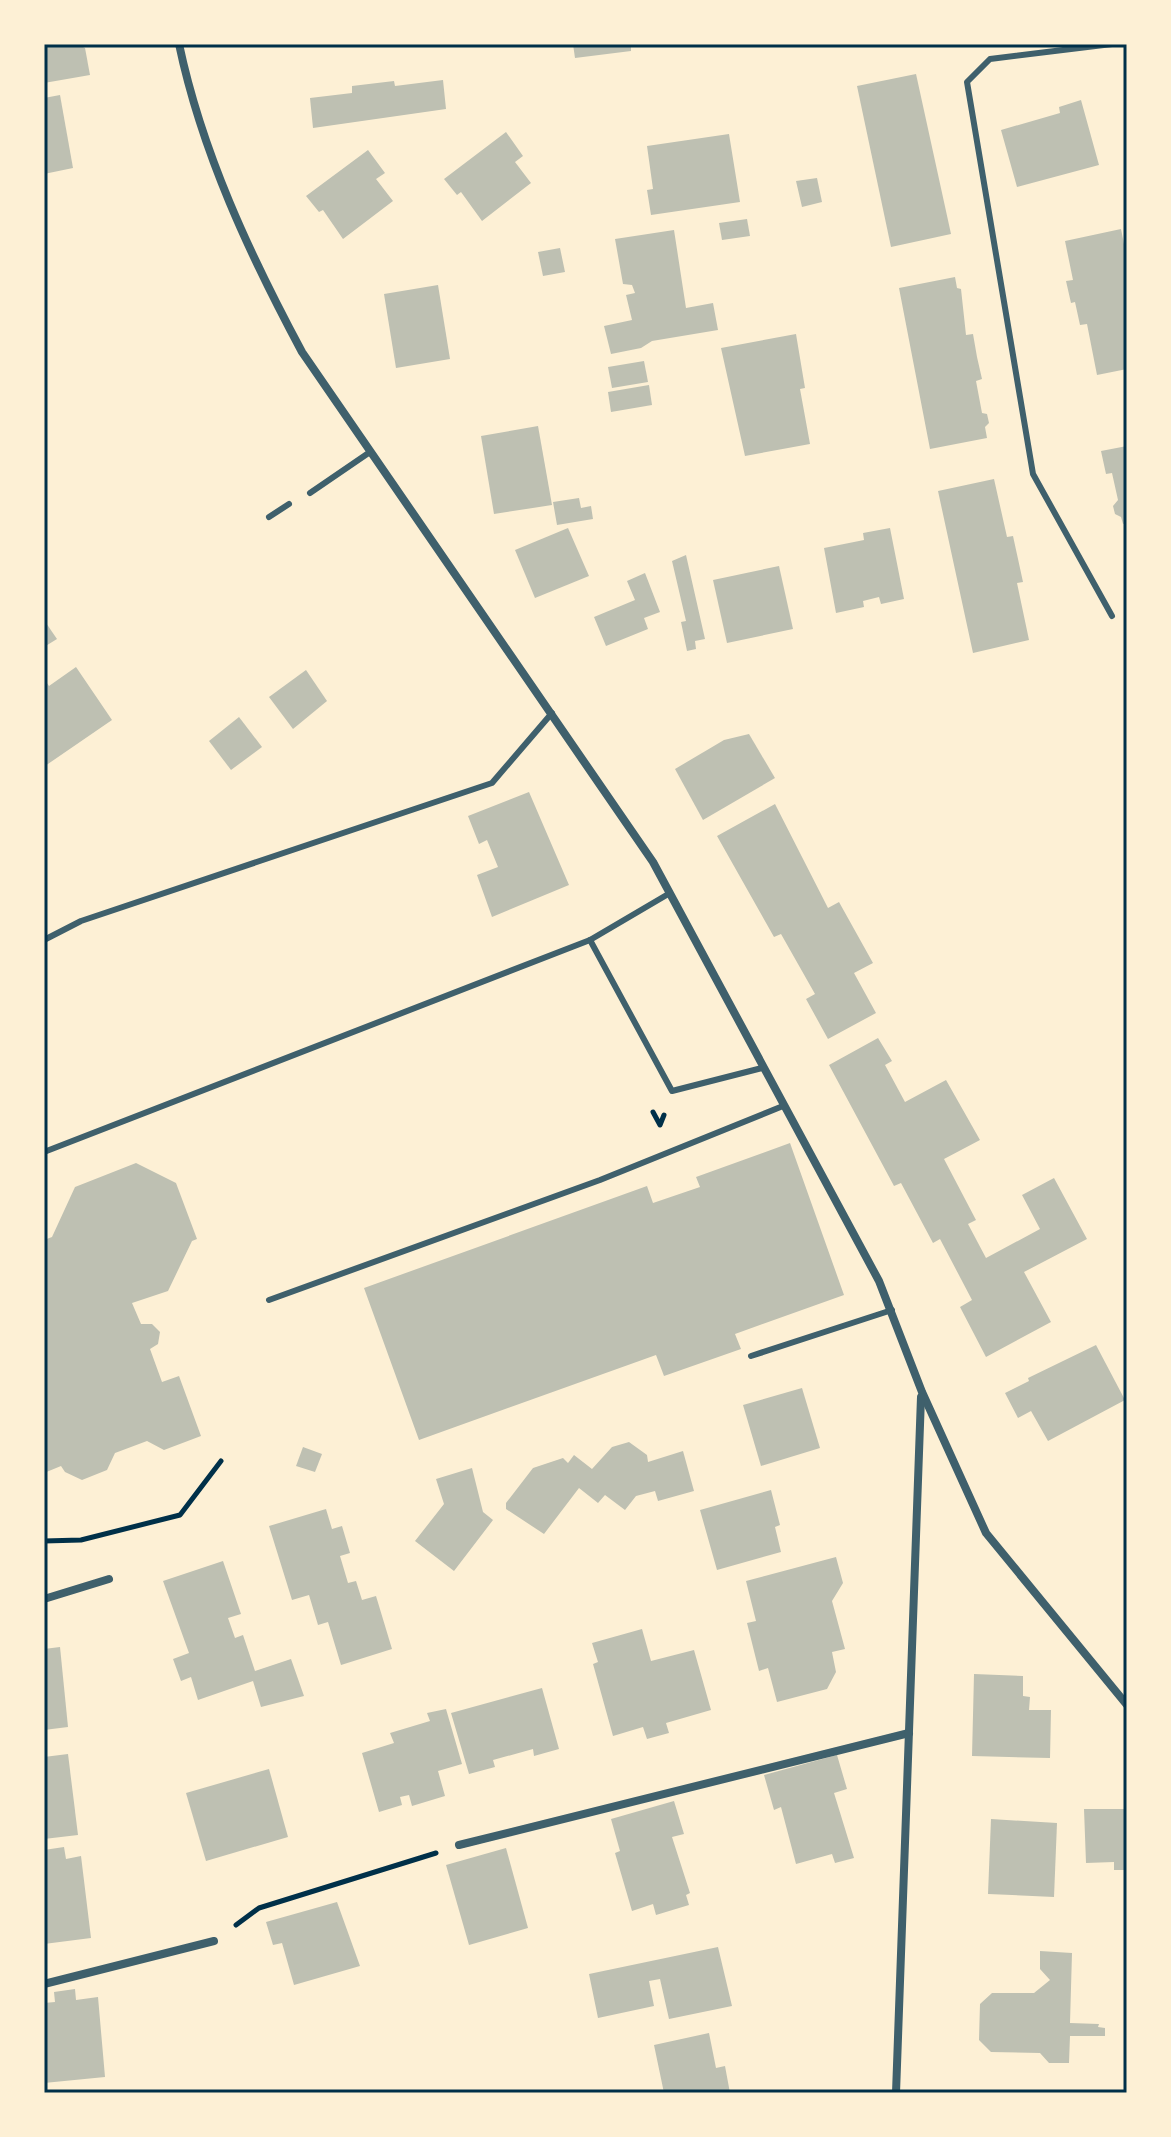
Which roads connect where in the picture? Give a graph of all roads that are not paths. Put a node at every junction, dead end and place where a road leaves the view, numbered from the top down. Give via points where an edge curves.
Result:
1 (179, 44) edge
2 (1112, 44) edge
3 (370, 452) junction
4 (310, 493) dead end
5 (289, 504) dead end
6 (269, 517) dead end
7 (1112, 616) dead end
8 (552, 713) junction
9 (670, 893) junction
10 (44, 940) edge
11 (590, 940) junction
12 (762, 1068) junction
13 (783, 1106) junction
14 (44, 1152) edge
15 (269, 1300) dead end
16 (892, 1310) junction
17 (751, 1356) dead end
18 (922, 1392) junction
19 (109, 1579) dead end
20 (44, 1599) edge
21 (1127, 1705) edge
22 (909, 1733) junction
23 (459, 1845) road end
24 (214, 1941) road end
25 (44, 1984) edge
26 (896, 2093) edge

1 - 3 street via 209,150 267,286 302,352
2 - 7 lane via 990,59 967,82 1033,474
3 - 4 lane
3 - 8 street
5 - 6 lane
8 - 9 street
8 - 10 lane via 492,783 81,921
9 - 11 lane
9 - 12 street
11 - 12 lane via 672,1091
11 - 14 lane
12 - 13 street
13 - 15 lane via 600,1180
13 - 16 street
16 - 17 lane
16 - 18 street
18 - 21 street via 986,1533
18 - 22 street
19 - 20 street
22 - 23 street
22 - 26 street
24 - 25 street

